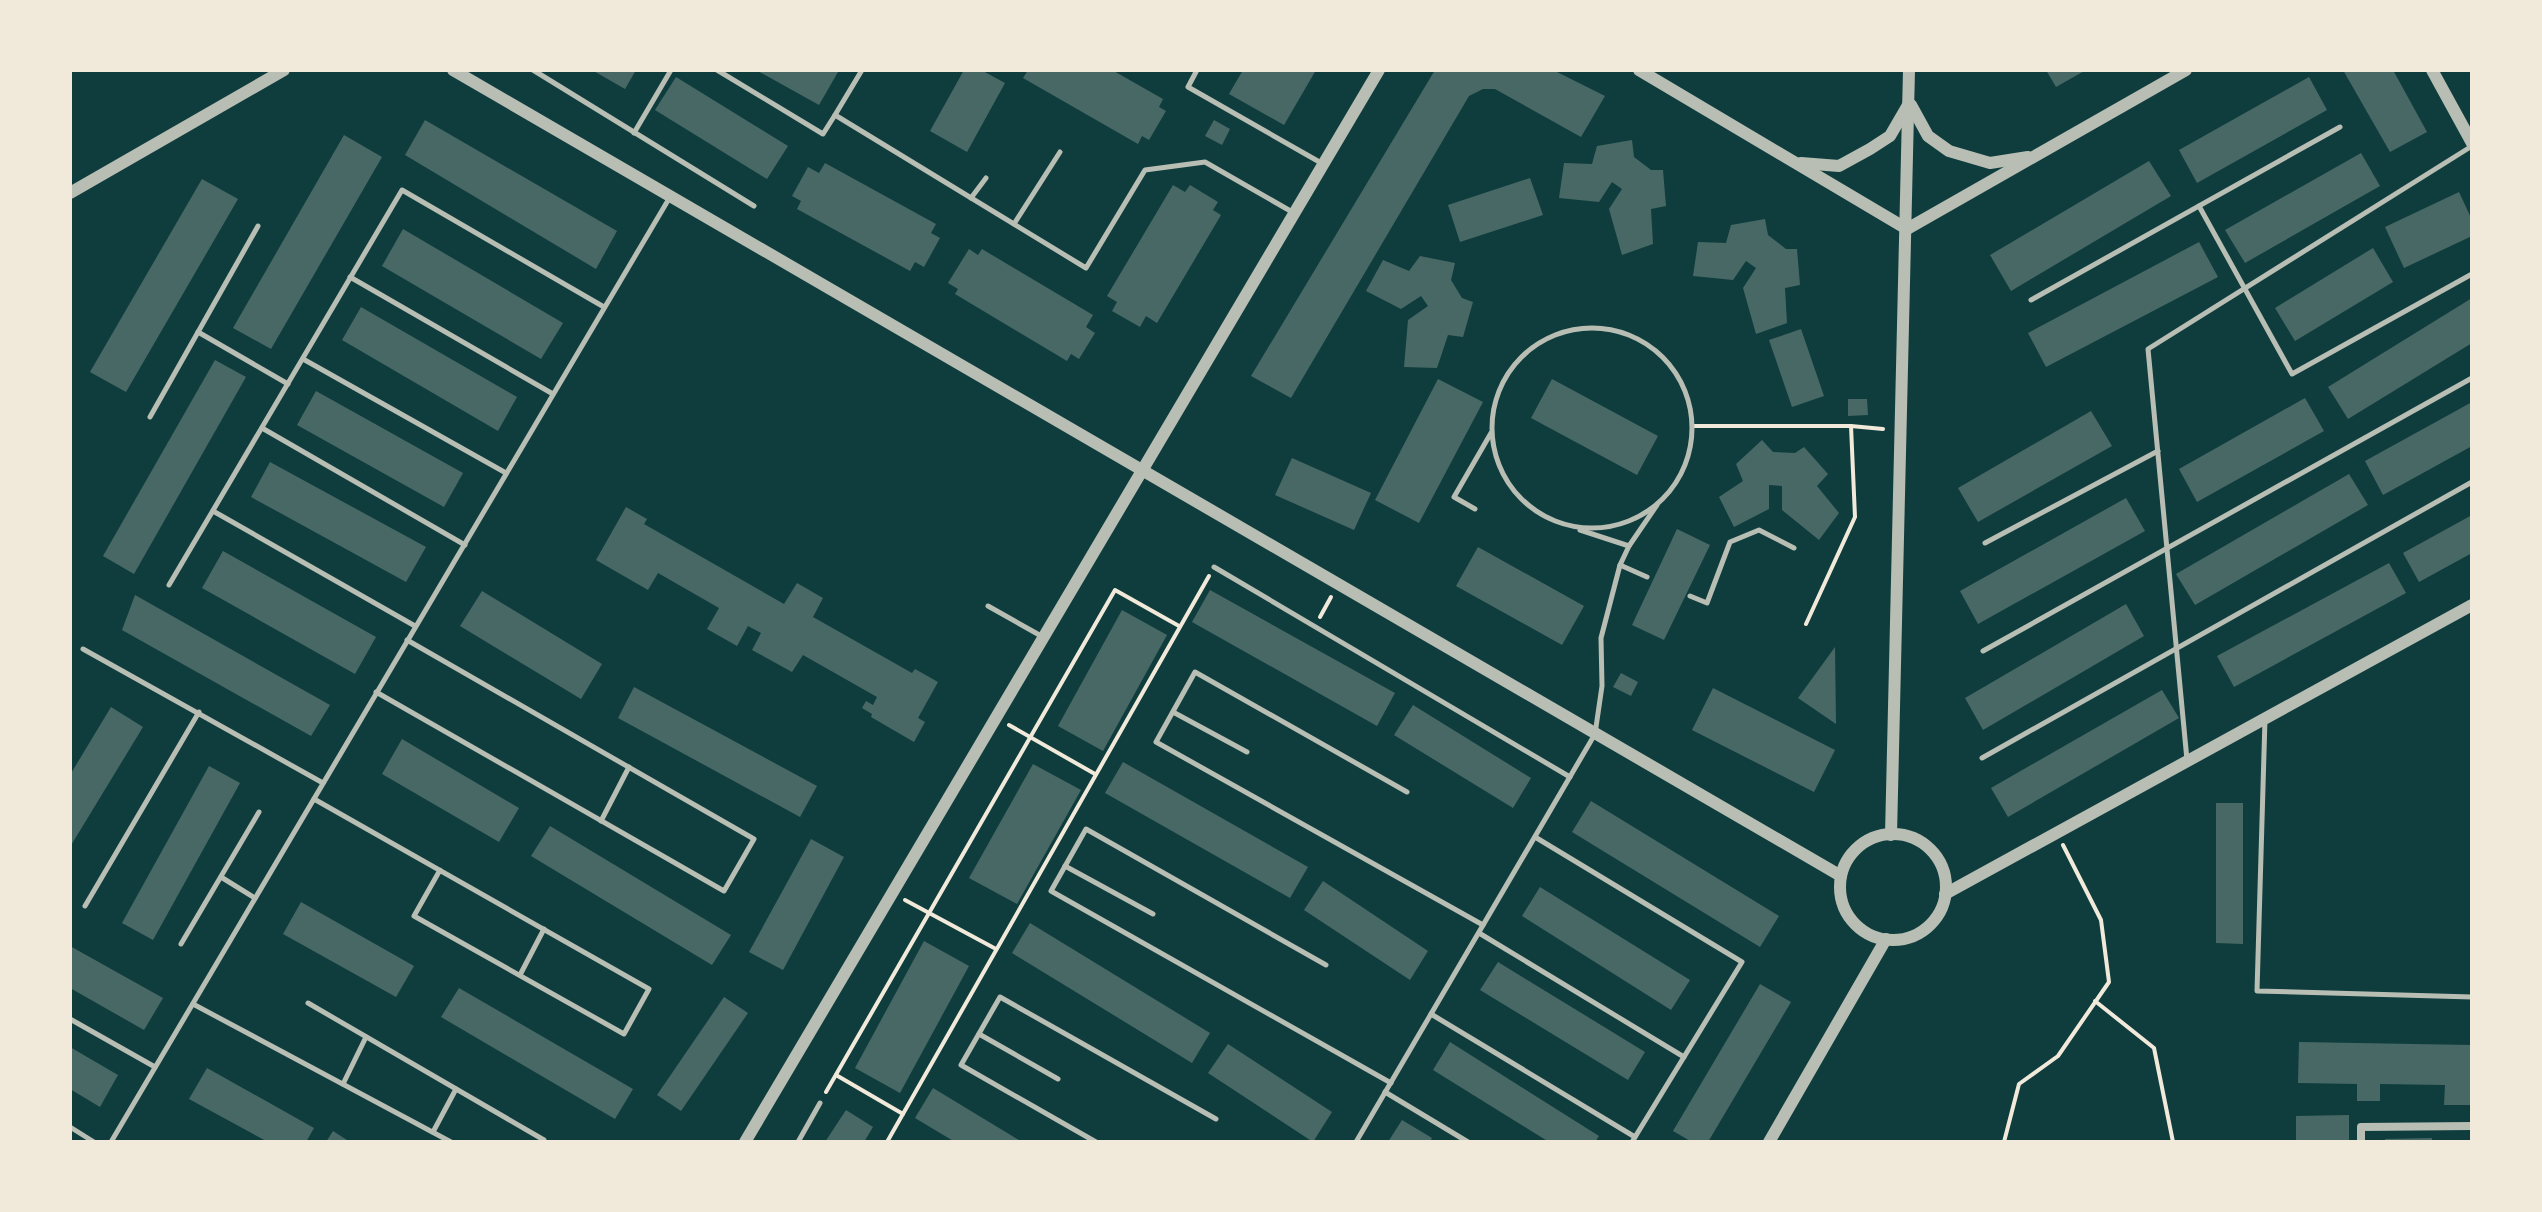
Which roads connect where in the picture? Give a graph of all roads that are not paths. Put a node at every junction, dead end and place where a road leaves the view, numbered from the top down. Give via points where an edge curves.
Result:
1 (284, 70) edge
2 (453, 70) edge
3 (533, 70) edge
4 (671, 70) edge
5 (717, 70) edge
6 (1197, 70) edge
7 (1379, 70) edge
8 (1639, 70) edge
9 (1909, 70) edge
10 (2186, 70) edge
11 (2432, 70) edge
12 (859, 71) edge
13 (1910, 102) junction
14 (835, 115) junction
15 (2340, 127) dead end
16 (634, 133) junction
17 (2472, 145) edge
18 (1060, 152) dead end
19 (2035, 156) junction
20 (1796, 163) junction
21 (1323, 164) junction
22 (986, 178) dead end
23 (70, 193) edge
24 (670, 196) junction
25 (971, 198) junction
26 (754, 206) dead end
27 (2199, 206) junction
28 (1295, 213) junction
29 (1014, 224) junction
30 (258, 226) dead end
31 (1907, 229) junction
32 (2472, 274) edge
33 (350, 277) junction
34 (2245, 289) junction
35 (2031, 300) dead end
36 (604, 307) junction
37 (198, 332) junction
38 (303, 359) junction
39 (2472, 378) edge
40 (288, 384) junction
41 (553, 394) junction
42 (150, 417) dead end
43 (262, 428) junction
44 (1491, 432) junction
45 (2158, 451) junction
46 (1142, 471) junction
47 (506, 473) junction
48 (2472, 482) edge
49 (1657, 505) junction
50 (1475, 509) dead end
51 (213, 511) junction
52 (1554, 521) junction
53 (1985, 543) dead end
54 (465, 545) junction
55 (1629, 546) junction
56 (1794, 548) dead end
57 (2167, 549) junction
58 (1620, 565) junction
59 (1214, 567) road end
60 (1647, 577) dead end
61 (169, 585) dead end
62 (1690, 596) dead end
63 (2472, 605) edge
64 (988, 606) dead end
65 (415, 626) junction
66 (1044, 638) junction
67 (407, 640) junction
68 (2176, 648) junction
69 (83, 649) dead end
70 (1983, 651) dead end
71 (376, 692) junction
72 (199, 712) junction
73 (1173, 712) junction
74 (2265, 719) junction
75 (1595, 734) junction
76 (1247, 752) dead end
77 (1982, 758) dead end
78 (2187, 761) junction
79 (629, 767) junction
80 (1570, 777) junction
81 (323, 783) junction
82 (1407, 792) dead end
83 (314, 799) junction
84 (259, 812) dead end
85 (601, 821) junction
86 (1891, 835) junction
87 (1535, 837) junction
88 (1065, 866) junction
89 (440, 870) junction
90 (1841, 876) junction
91 (221, 877) junction
92 (1945, 894) junction
93 (255, 898) junction
94 (85, 906) dead end
95 (1153, 914) dead end
96 (1483, 925) junction
97 (544, 929) junction
98 (1479, 933) junction
99 (1886, 939) junction
100 (181, 944) dead end
101 (1326, 965) dead end
102 (520, 975) junction
103 (2472, 997) edge
104 (308, 1003) dead end
105 (193, 1004) junction
106 (1431, 1014) junction
107 (70, 1019) edge
108 (978, 1034) junction
109 (366, 1037) junction
110 (1684, 1057) junction
111 (155, 1067) junction
112 (1058, 1079) dead end
113 (1391, 1083) junction
114 (343, 1084) junction
115 (456, 1089) junction
116 (1385, 1092) junction
117 (820, 1103) road end
118 (1216, 1119) dead end
119 (2472, 1126) edge
120 (70, 1127) edge
121 (433, 1132) junction
122 (544, 1140) edge
123 (1634, 1140) edge
124 (94, 1142) edge
125 (111, 1142) edge
126 (451, 1142) edge
127 (745, 1142) edge
128 (798, 1142) edge
129 (1096, 1142) edge
130 (1356, 1142) edge
131 (1468, 1142) edge
132 (1769, 1142) edge
133 (2361, 1142) edge

1 - 23 street
2 - 24 street
3 - 16 lane
4 - 16 lane
5 - 14 lane via 823,134
6 - 21 lane via 1188,87
7 - 21 street
8 - 20 street
9 - 13 street
10 - 19 street
11 - 17 street
12 - 14 lane
13 - 19 street via 1928,136 1949,151 1990,163
13 - 20 street via 1890,136 1839,166
13 - 31 street
14 - 25 lane
15 - 27 lane
16 - 26 lane
17 - 34 lane
18 - 29 lane
19 - 31 street
20 - 31 street
21 - 28 street
22 - 25 lane
24 - 36 lane
24 - 46 street
25 - 29 lane
27 - 34 lane
27 - 35 lane
28 - 29 lane via 1205,162 1145,170 1086,268
28 - 46 street
30 - 37 lane
31 - 86 street
32 - 34 lane via 2292,374
33 - 36 lane via 402,190
33 - 38 lane
33 - 41 lane
34 - 45 lane via 2148,349
36 - 41 lane
37 - 40 lane
37 - 42 lane
38 - 40 lane
38 - 47 lane
39 - 57 lane
40 - 43 lane
41 - 47 lane
43 - 51 lane
43 - 54 lane
44 - 49 lane via 1495,401 1508,373 1529,350 1556,334 1587,328 1618,331 1647,344 1670,364 1686,392 1693,426 1690,453 1677,482
44 - 50 lane via 1454,497
44 - 52 lane via 1510,486 1529,507
45 - 53 lane
45 - 57 lane
46 - 66 street
46 - 75 street
47 - 54 lane
48 - 68 lane
49 - 52 lane via 1608,528
49 - 55 lane
51 - 61 lane
51 - 65 lane
52 - 55 lane
54 - 65 lane
55 - 58 lane
56 - 62 lane via 1759,530 1730,542 1707,603
57 - 68 lane
57 - 70 lane
58 - 60 lane
58 - 75 lane via 1601,638
59 - 80 lane
63 - 74 street
64 - 66 lane
65 - 67 lane
66 - 127 street
67 - 71 lane
67 - 79 lane
68 - 77 lane
68 - 78 lane
69 - 72 lane
71 - 81 lane
71 - 85 lane
72 - 81 lane
72 - 94 lane
73 - 76 lane
73 - 82 lane via 1195,672
73 - 96 lane via 1156,742
74 - 78 street
74 - 103 lane via 2257,991
75 - 80 lane
75 - 90 street
78 - 92 street
79 - 85 lane
79 - 85 lane via 754,839 724,891
80 - 87 lane
81 - 83 lane
83 - 89 lane
83 - 93 lane
84 - 91 lane
86 - 90 street via 1874,837 1856,848
86 - 92 street via 1917,840 1933,853 1943,872
87 - 96 lane
87 - 110 lane via 1742,962
88 - 95 lane
88 - 101 lane via 1086,829
88 - 113 lane via 1051,891
89 - 97 lane
89 - 102 lane via 414,916
90 - 99 street via 1841,898 1850,918 1865,932
91 - 93 lane
91 - 100 lane
92 - 99 street via 1925,929
93 - 105 lane
96 - 98 lane
97 - 102 lane
97 - 102 lane via 649,989 624,1034
98 - 106 lane
98 - 110 lane
99 - 132 street
104 - 109 lane
105 - 111 lane
105 - 114 lane
106 - 113 lane
106 - 123 lane
107 - 111 lane
108 - 112 lane
108 - 118 lane via 1000,997
108 - 129 lane via 961,1065
109 - 114 lane
109 - 115 lane
110 - 123 lane
111 - 125 lane
113 - 116 lane
114 - 121 lane
115 - 121 lane
115 - 122 lane
116 - 130 lane
116 - 131 lane
117 - 128 lane
119 - 133 street via 2361,1127
120 - 124 lane
121 - 126 lane

